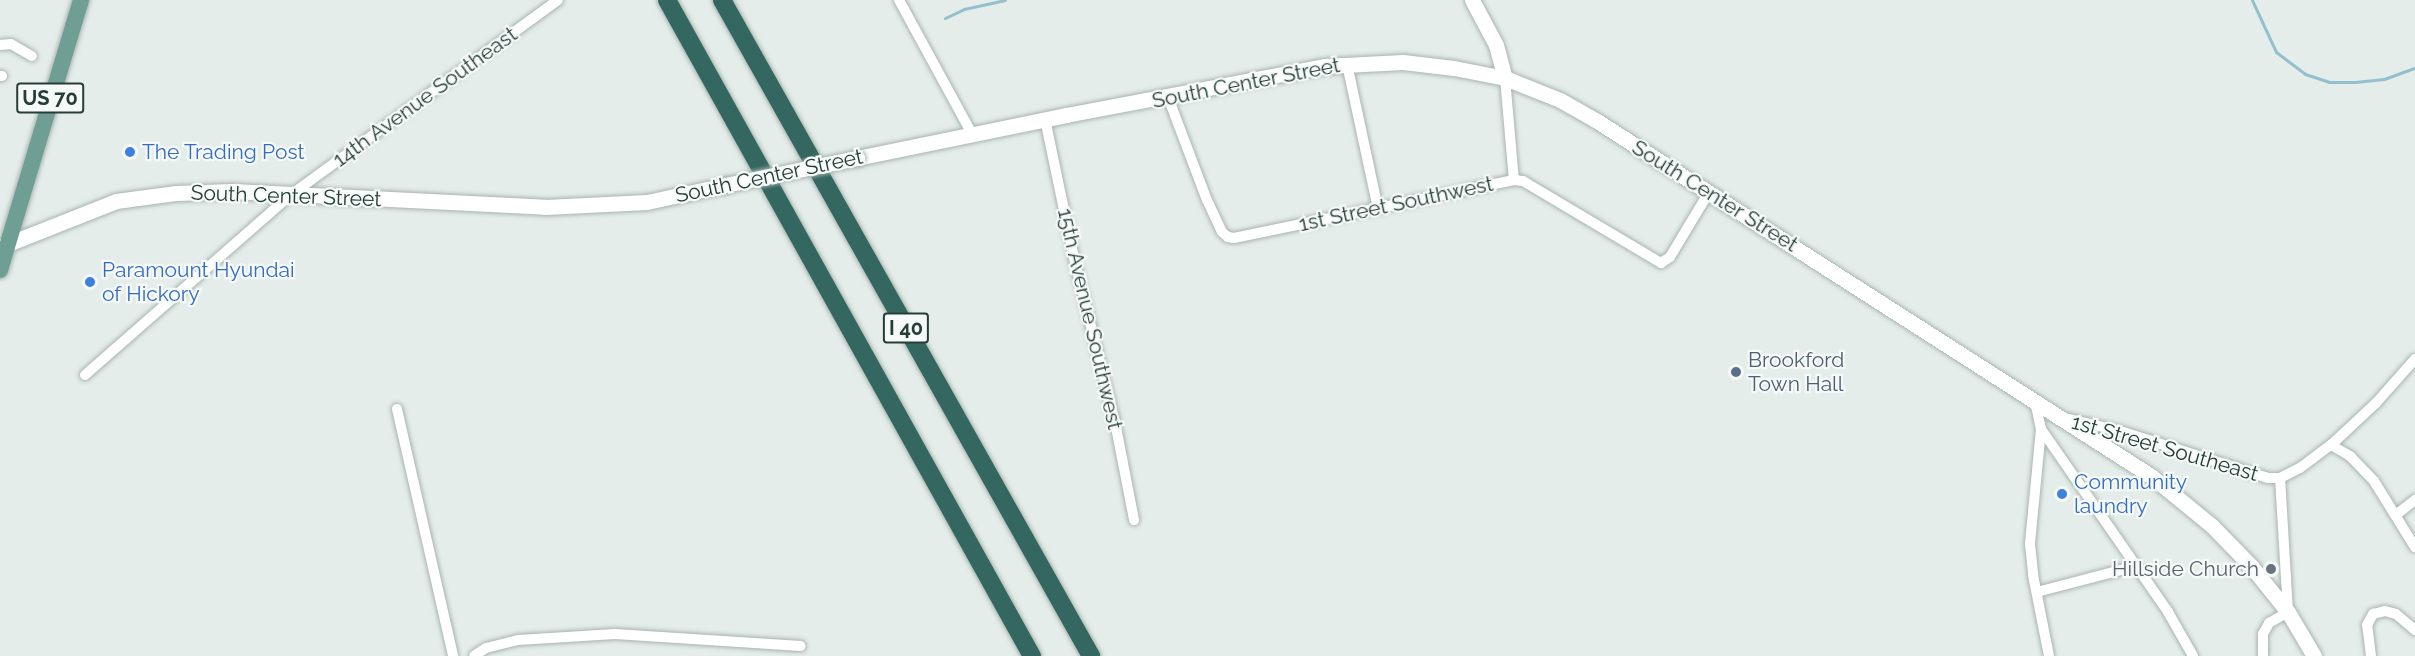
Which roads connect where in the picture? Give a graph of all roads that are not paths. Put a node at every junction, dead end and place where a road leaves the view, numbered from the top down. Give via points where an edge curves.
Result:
1 (81, 0) edge
2 (558, 0) edge
3 (667, 0) edge
4 (722, 0) edge
5 (899, 0) edge
6 (1472, 0) edge
7 (0, 45) edge
8 (32, 56) dead end
9 (1347, 63) junction
10 (1505, 78) junction
11 (1168, 97) junction
12 (1044, 119) junction
13 (972, 134) junction
14 (1514, 180) junction
15 (1709, 192) junction
16 (291, 194) junction
17 (1378, 208) junction
18 (4, 245) edge
19 (0, 270) edge
20 (2415, 359) edge
21 (85, 375) dead end
22 (2035, 401) junction
23 (397, 410) dead end
24 (2061, 417) junction
25 (2042, 429) junction
26 (2331, 445) junction
27 (2280, 478) junction
28 (2415, 500) edge
29 (2397, 514) junction
30 (1134, 520) dead end
31 (2415, 547) edge
32 (2136, 566) junction
33 (2037, 592) junction
34 (2288, 612) junction
35 (2415, 630) edge
36 (801, 646) dead end
37 (453, 656) edge
38 (474, 656) edge
39 (1032, 656) edge
40 (1091, 656) edge
41 (2049, 656) edge
42 (2193, 656) edge
43 (2262, 656) edge
44 (2314, 656) edge
45 (2371, 656) edge

1 - 18 main road, US 70
2 - 16 street, 14th Avenue Southeast
3 - 39 highway, I 40
4 - 40 highway, I 40
5 - 13 street
6 - 10 street via 1496,45
7 - 8 street via 11,44
9 - 10 street, South Center Street via 1420,63
9 - 11 street, South Center Street
9 - 17 street
10 - 14 street
10 - 15 street, South Center Street via 1580,110
11 - 12 street, South Center Street
11 - 17 street, 1st Street Southwest via 1222,232 1234,238
12 - 13 street, South Center Street
12 - 30 street, 15th Avenue Southwest
13 - 16 street, South Center Street, bridge via 647,202 566,207
14 - 15 street via 1523,181 1661,263 1670,257
14 - 17 street, 1st Street Southwest
15 - 22 street, South Center Street
16 - 18 street, South Center Street via 216,191 137,197 102,205
16 - 21 street, 14th Avenue Southeast
18 - 19 main road, US 70
20 - 26 street, 1st Street Southeast
22 - 24 street, South Center Street
22 - 25 street
23 - 37 street
24 - 27 street, 1st Street Southeast via 2120,431 2268,478
24 - 34 street, South Center Street via 2151,476 2193,509 2237,551
25 - 32 street
25 - 33 street via 2030,544
26 - 27 street, 1st Street Southeast
26 - 29 street via 2343,450 2365,471
27 - 34 street
28 - 29 street
29 - 31 street
32 - 33 street
32 - 42 street
33 - 41 street
34 - 43 street via 2269,623 2263,634
34 - 44 street, South Center Street
35 - 45 street via 2396,614 2373,614 2367,625
36 - 38 street via 615,634 518,640 486,648

